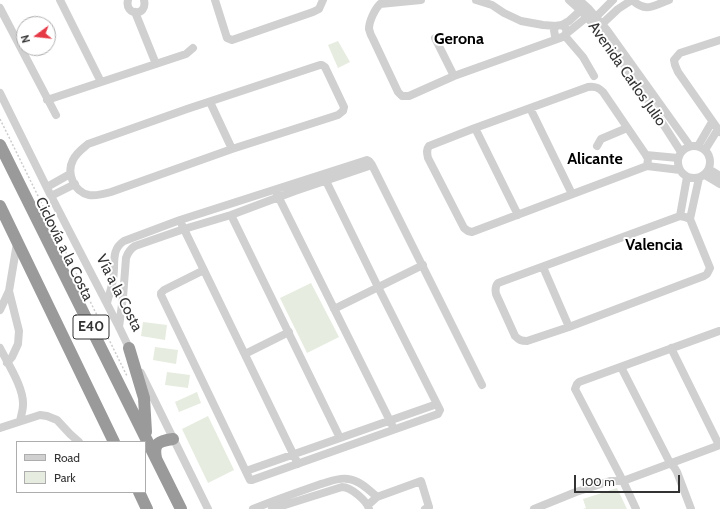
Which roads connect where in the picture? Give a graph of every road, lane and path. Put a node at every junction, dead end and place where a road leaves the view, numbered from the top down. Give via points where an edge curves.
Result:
1 (60, 0) edge
2 (128, 0) edge
3 (215, 0) edge
4 (323, 0) edge
5 (421, 0) edge
6 (476, 0) edge
7 (569, 0) edge
8 (579, 0) edge
9 (613, 0) edge
10 (632, 0) edge
11 (669, 0) edge
12 (145, 1) edge
13 (0, 8) edge
14 (581, 10) junction
15 (135, 12) junction
16 (587, 17) junction
17 (599, 20) junction
18 (559, 26) junction
19 (564, 36) junction
20 (435, 38) dead end
21 (720, 40) edge
22 (193, 48) dead end
23 (624, 58) junction
24 (156, 64) junction
25 (454, 76) junction
26 (594, 76) dead end
27 (101, 82) junction
28 (0, 93) edge
29 (47, 100) junction
30 (210, 102) junction
31 (530, 108) junction
32 (56, 116) dead end
33 (0, 119) edge
34 (712, 122) junction
35 (475, 128) junction
36 (628, 128) junction
37 (719, 130) edge
38 (0, 145) edge
39 (597, 146) dead end
40 (698, 147) junction
41 (232, 149) junction
42 (646, 155) junction
43 (680, 155) junction
44 (372, 165) junction
45 (647, 166) junction
46 (680, 170) junction
47 (70, 174) junction
48 (704, 174) junction
49 (720, 176) edge
50 (688, 177) junction
51 (326, 181) junction
52 (75, 184) junction
53 (720, 184) edge
54 (47, 187) junction
55 (276, 194) junction
56 (572, 194) junction
57 (51, 196) junction
58 (0, 206) edge
59 (231, 215) junction
60 (518, 215) junction
61 (680, 216) junction
62 (690, 219) junction
63 (180, 220) junction
64 (184, 229) junction
65 (17, 242) junction
66 (423, 265) junction
67 (543, 267) junction
68 (204, 270) junction
69 (378, 287) junction
70 (9, 292) junction
71 (107, 303) junction
72 (334, 309) junction
73 (0, 310) edge
74 (119, 327) junction
75 (569, 327) junction
76 (720, 331) edge
77 (289, 332) junction
78 (0, 348) edge
79 (129, 348) junction
80 (671, 348) junction
81 (245, 354) junction
82 (7, 363) junction
83 (621, 367) junction
84 (127, 376) dead end
85 (482, 385) dead end
86 (437, 404) junction
87 (20, 421) junction
88 (390, 421) junction
89 (0, 428) edge
90 (394, 429) junction
91 (340, 438) junction
92 (173, 439) junction
93 (78, 441) edge
94 (114, 441) edge
95 (148, 442) junction
96 (719, 445) edge
97 (294, 454) junction
98 (156, 458) junction
99 (670, 463) junction
100 (298, 464) junction
101 (246, 471) junction
102 (623, 481) junction
103 (139, 493) edge
104 (377, 497) junction
105 (369, 507) edge
106 (147, 509) edge
107 (181, 509) edge
108 (208, 509) edge
109 (253, 509) edge
110 (272, 509) edge
111 (425, 509) edge
112 (534, 509) edge
113 (636, 509) edge
114 (691, 509) edge

1 - 27 street
2 - 15 street via 128,8
3 - 4 street via 227,38 232,40 313,12 319,8
5 - 25 street via 378,5 369,31 402,96 409,96
6 - 18 street via 492,5 521,21
7 - 14 street, Avenida Carlos Julio
8 - 17 street, Avenida Carlos Julio
9 - 17 street
10 - 11 street via 647,8
10 - 17 street
12 - 15 street via 142,10
13 - 29 street
14 - 16 street, Avenida Carlos Julio
14 - 18 street
15 - 24 street
16 - 19 street
16 - 23 street, Avenida Carlos Julio
17 - 23 street, Avenida Carlos Julio
18 - 19 street via 554,30 554,34 559,38
19 - 25 street
19 - 26 street via 583,57
20 - 25 street
21 - 34 street via 680,53 674,60 678,72
22 - 24 street via 186,54
23 - 40 street, Avenida Carlos Julio
23 - 43 street, Avenida Carlos Julio
24 - 27 street
27 - 29 street
28 - 54 street, Vía a la Costa
29 - 32 street
30 - 41 street
30 - 41 street via 322,65 344,107 338,115
30 - 47 street via 88,144 72,161
31 - 35 street
31 - 36 street via 588,87 595,87 603,92
31 - 56 street
33 - 84 path, Ciclovía a la Costa
34 - 37 street
34 - 40 street
35 - 60 street
35 - 60 street via 429,146 428,158 464,228 468,231 472,232
36 - 39 street via 601,139
36 - 42 street
37 - 40 street
38 - 95 highway, E40
40 - 43 street via 685,148
40 - 48 street via 710,156 711,162
41 - 52 street via 111,192 86,194
42 - 43 street
42 - 45 street
43 - 46 street
44 - 51 street
44 - 55 street via 366,160
44 - 66 street
45 - 46 street
45 - 56 street
46 - 50 street
47 - 52 street
47 - 54 street
48 - 49 street
48 - 50 street via 695,179
48 - 53 street
48 - 62 street
50 - 61 street
51 - 55 street
51 - 69 street
52 - 57 street
54 - 57 street, Vía a la Costa
55 - 59 street
55 - 63 street
55 - 72 street
56 - 60 street
57 - 71 street, Vía a la Costa
58 - 65 highway, E40
59 - 64 street
59 - 77 street
61 - 62 street
61 - 67 street
62 - 75 street via 710,268 707,274
63 - 64 street
63 - 71 street via 124,241 117,247 114,277
64 - 68 street
64 - 74 street via 135,246 128,252
65 - 70 street
65 - 94 highway, E40
66 - 69 street
66 - 85 street
67 - 75 street
67 - 75 street via 498,283 496,294 515,336 522,341
68 - 81 street
68 - 101 street via 164,290 161,295
69 - 72 street
69 - 86 street
70 - 73 street
70 - 82 street via 19,331 18,344
71 - 74 street, Vía a la Costa
72 - 88 street
74 - 79 street, Vía a la Costa
76 - 80 street
77 - 81 street
77 - 91 street
78 - 82 street
79 - 92 street, Vía a la Costa
79 - 95 highway via 144,398
80 - 83 street
80 - 96 street
81 - 97 street
82 - 87 street via 22,395
83 - 99 street
83 - 102 street via 579,382 575,389
86 - 88 street
86 - 90 street via 440,410 438,414
87 - 89 street
87 - 93 street via 40,415 47,416 57,420
88 - 90 street
88 - 91 street
90 - 100 street
91 - 97 street
92 - 98 highway via 156,446
92 - 108 street, Vía a la Costa
95 - 98 highway, E40
96 - 99 street
97 - 100 street
97 - 101 street
98 - 107 highway, E40
99 - 102 street
99 - 114 street
100 - 101 street via 252,480
102 - 112 street via 610,481
102 - 113 street
103 - 106 highway
104 - 105 street
104 - 109 street via 360,483 345,478 303,490
104 - 111 street via 421,481 430,507
105 - 110 street via 355,493 342,487

